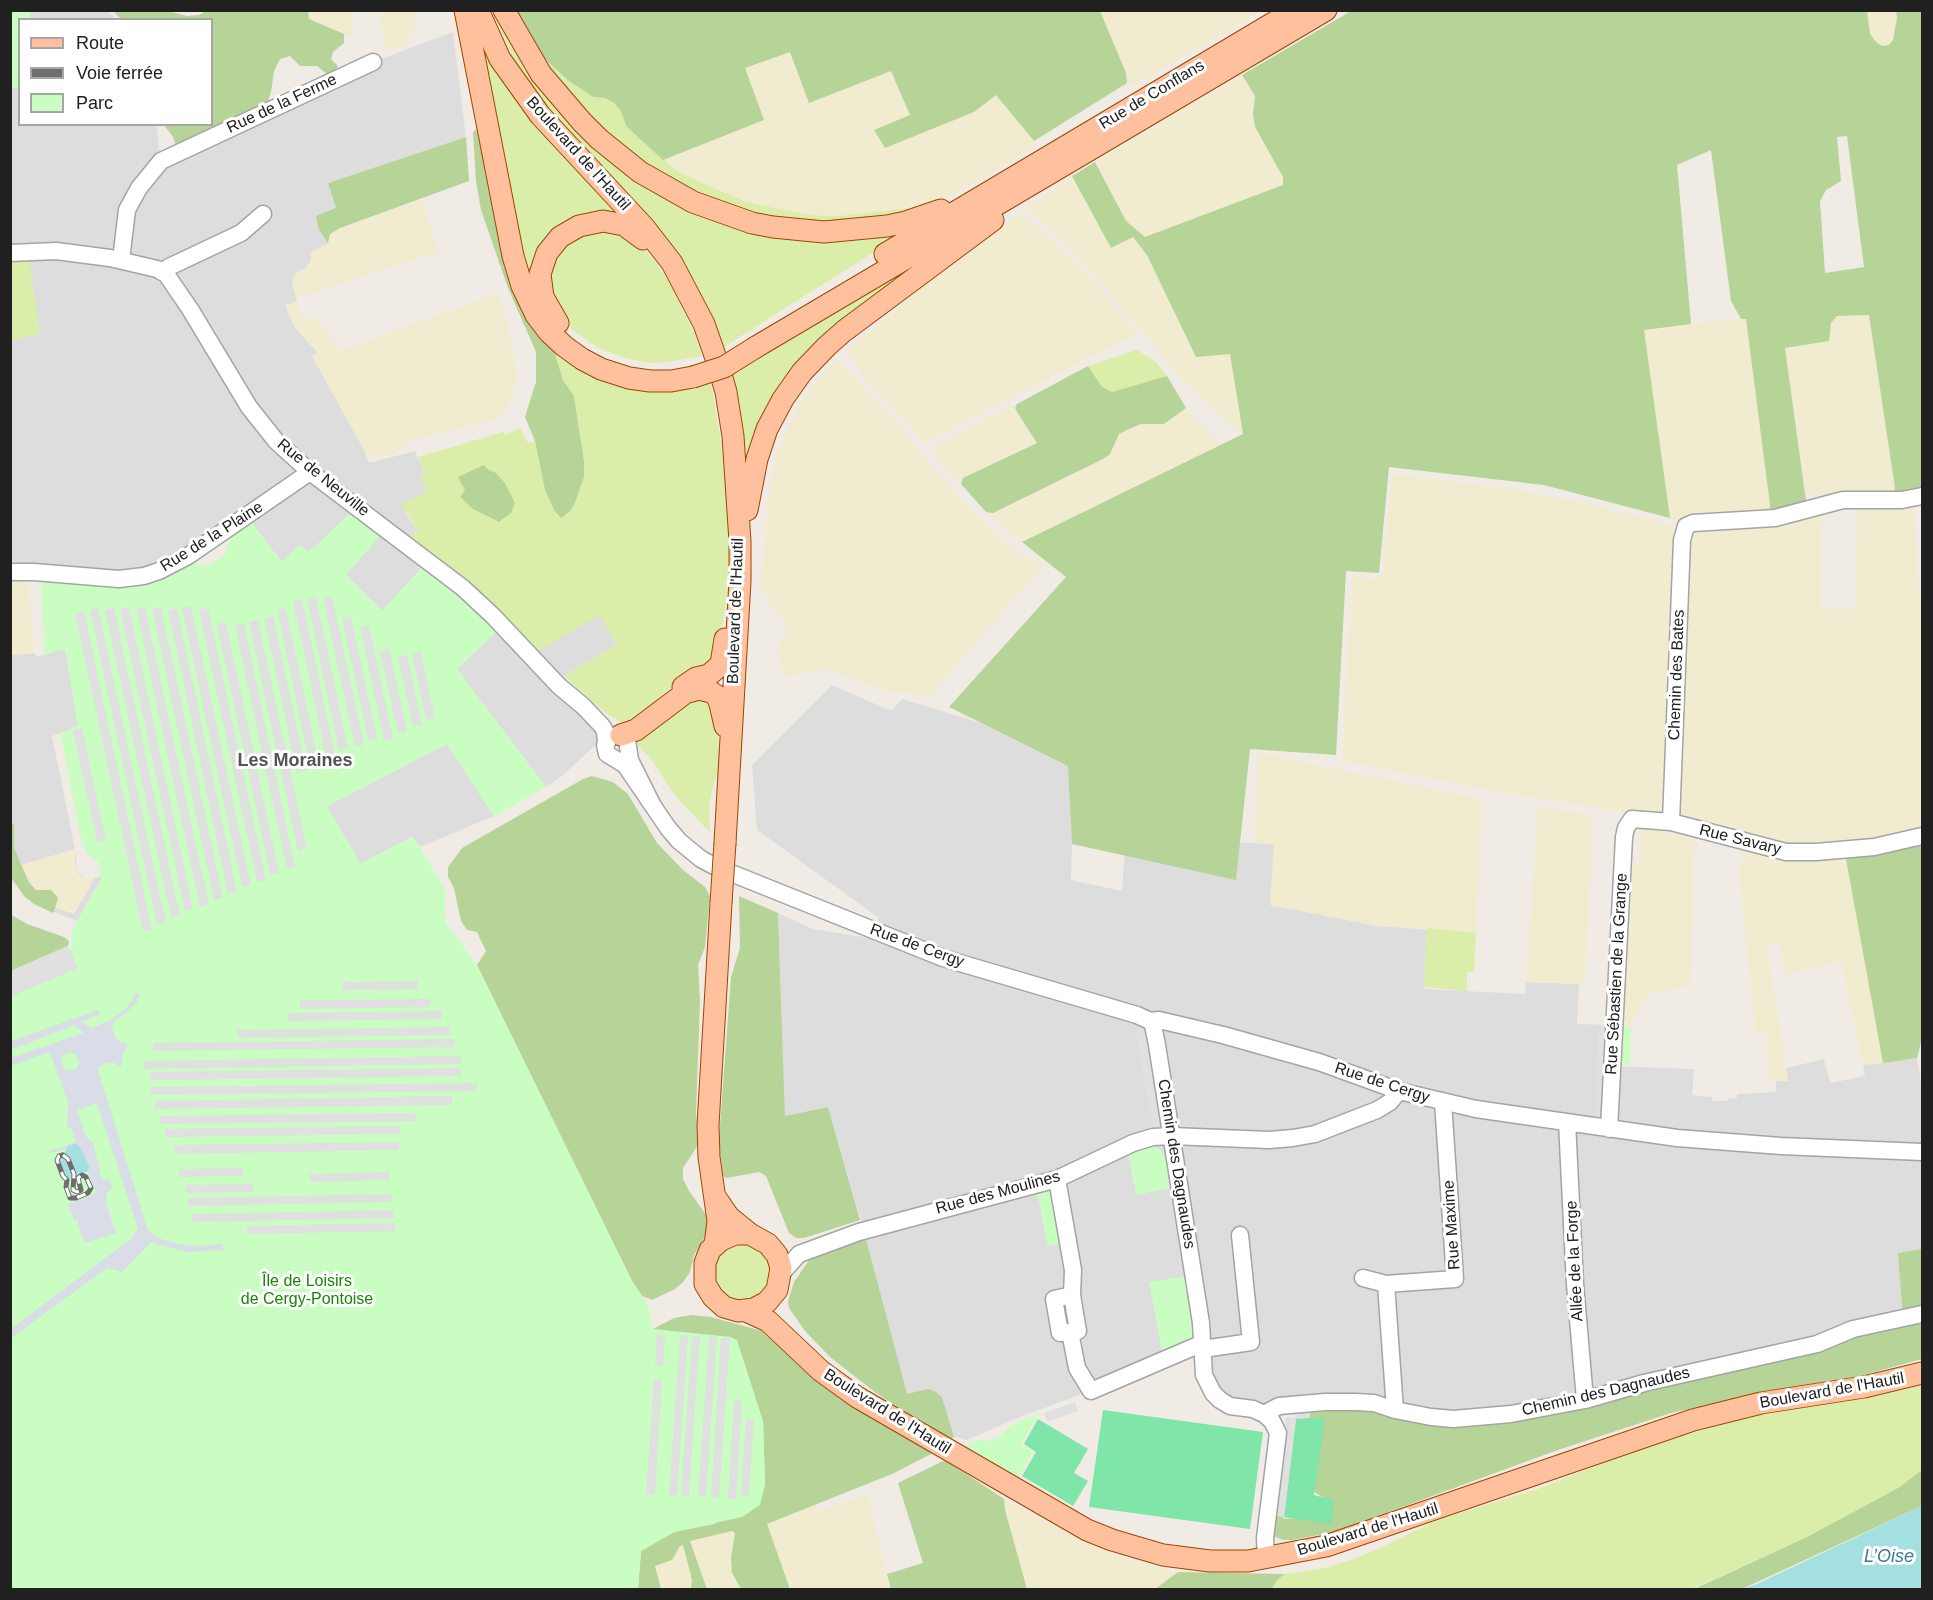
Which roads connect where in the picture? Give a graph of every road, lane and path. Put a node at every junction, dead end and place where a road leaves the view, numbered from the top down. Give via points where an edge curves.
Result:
1 (465, 10) edge
2 (478, 10) edge
3 (488, 10) edge
4 (504, 10) edge
5 (1295, 10) edge
6 (1326, 10) edge
7 (373, 62) dead end
8 (522, 90) junction
9 (1065, 165) junction
10 (1010, 180) junction
11 (262, 214) dead end
12 (10, 252) edge
13 (121, 260) junction
14 (162, 272) junction
15 (680, 276) junction
16 (752, 343) junction
17 (692, 371) junction
18 (310, 472) junction
19 (1923, 496) edge
20 (10, 572) edge
21 (740, 572) junction
22 (660, 710) junction
23 (623, 742) junction
24 (730, 749) junction
25 (653, 806) joint
26 (1630, 821) joint
27 (1671, 822) junction
28 (1923, 836) edge
29 (1150, 1021) junction
30 (1400, 1091) junction
31 (1443, 1102) junction
32 (1567, 1122) junction
33 (1609, 1129) junction
34 (1172, 1136) junction
35 (1923, 1152) edge
36 (1057, 1179) junction
37 (716, 1198) junction
38 (750, 1234) junction
39 (1240, 1235) dead end
40 (715, 1245) junction
41 (773, 1249) junction
42 (799, 1254) junction
43 (1363, 1278) dead end
44 (778, 1284) junction
45 (1386, 1284) junction
46 (746, 1311) junction
47 (1923, 1314) edge
48 (785, 1336) junction
49 (1202, 1348) junction
50 (1923, 1373) edge
51 (1585, 1400) junction
52 (1285, 1406) junction
53 (1395, 1410) junction
54 (1264, 1414) junction
55 (1279, 1439) junction
56 (1266, 1558) junction

1 - 17 main road via 513,256 536,315 564,346 601,369 650,381 671,381
2 - 8 main road, Boulevard de l'Hautil via 500,59
3 - 8 main road, Boulevard de l'Hautil
4 - 10 main road via 541,74 599,139 656,183 736,218 773,227 824,232 887,226 930,214
5 - 10 main road, Rue de Conflans
6 - 9 main road, Rue de Conflans
7 - 13 street, Rue de la Ferme via 161,161 127,210
8 - 15 main road, Boulevard de l'Hautil via 552,130 653,238
9 - 16 main road
9 - 21 main road via 844,331 802,372 775,413 757,459
10 - 16 main road
11 - 14 street via 241,232
12 - 13 street via 56,251
13 - 14 street
14 - 18 street, Rue de Neuville via 190,309 249,407 276,441
15 - 17 main road via 631,229 603,221 579,226 560,237 544,259 540,281 543,297 556,320 591,351 643,368
15 - 21 main road, Boulevard de l'Hautil via 704,324 726,392 736,464
16 - 17 main road, bridge via 724,367
18 - 20 street, Rue de la Plaine via 206,544 159,571 119,579
18 - 23 street, Rue de Neuville via 463,588 559,686 599,715
19 - 27 street, Chemin des Bates via 1843,500 1775,518 1693,524 1685,529
21 - 22 main road via 731,600 721,664 709,675 688,683
21 - 24 main road, Boulevard de l'Hautil
22 - 23 main road
22 - 24 main road via 692,690 711,692 720,704
23 - 25 street, Rue de Neuville via 625,765
24 - 37 main road, Boulevard de l'Hautil, bridge via 708,1125
25 - 29 street, Rue de Cergy via 679,841 716,867 926,952
26 - 27 street, Rue Savary via 1637,818
26 - 33 street, Rue Sébastien de la Grange via 1624,837
27 - 28 street, Rue Savary via 1786,852 1874,847
29 - 30 street, Rue de Cergy via 1168,1022 1310,1059
29 - 34 street, Chemin des Dagnaudes
30 - 31 street, Rue de Cergy
30 - 34 street, Rue des Moulines via 1386,1106 1316,1134 1269,1140
31 - 32 street, Rue de Cergy
31 - 45 street, Rue Maxime via 1455,1279
32 - 33 street, Rue de Cergy
32 - 51 street, Allée de la Forge
33 - 35 street, Rue de Cergy via 1689,1139
34 - 36 street, Rue des Moulines via 1133,1143
34 - 49 street, Chemin des Dagnaudes
36 - 42 street, Rue des Moulines via 859,1232
36 - 49 street via 1073,1270 1072,1295 1054,1299 1060,1333 1070,1332 1077,1368 1091,1391 1196,1346
37 - 38 main road, Boulevard de l'Hautil via 726,1214
37 - 40 main road, Boulevard de l'Hautil
38 - 40 main road via 728,1236
38 - 41 main road
39 - 49 street via 1251,1342
40 - 46 main road via 704,1270 708,1291 731,1310
41 - 42 street
41 - 44 main road via 779,1261
42 - 44 street, Rue des Moulines
43 - 45 street, Rue Maxime
44 - 46 main road via 761,1306
44 - 48 main road, Boulevard de l'Hautil via 778,1320
45 - 53 street
46 - 48 main road, Boulevard de l'Hautil via 762,1317
47 - 51 street, Chemin des Dagnaudes
48 - 56 main road, Boulevard de l'Hautil via 821,1371 857,1397 1088,1530 1174,1557 1229,1562
49 - 54 street, Chemin des Dagnaudes via 1204,1375 1217,1397 1230,1406
50 - 56 main road, Boulevard de l'Hautil via 1692,1420 1350,1539
51 - 53 street, Chemin des Dagnaudes via 1511,1414 1453,1419
52 - 53 street, Chemin des Dagnaudes via 1366,1402
52 - 54 street, Chemin des Dagnaudes
52 - 55 street
54 - 55 street via 1276,1426
55 - 56 street via 1265,1538

